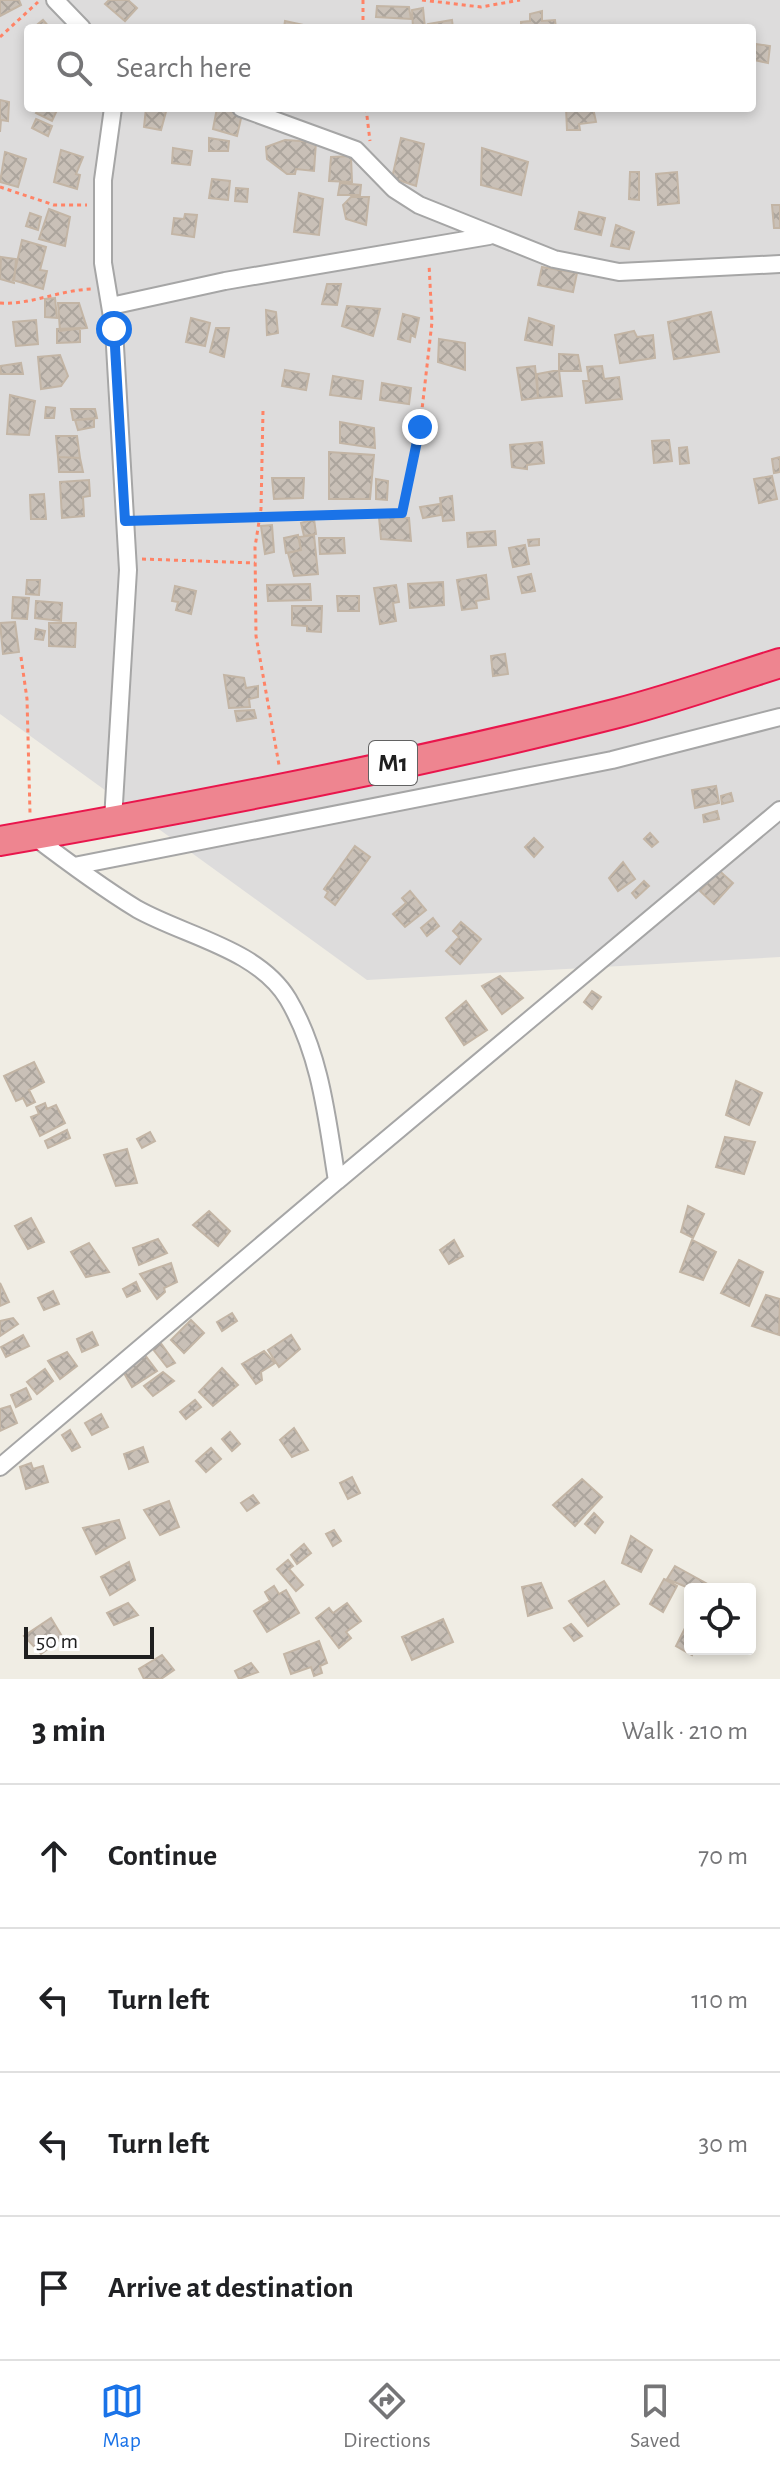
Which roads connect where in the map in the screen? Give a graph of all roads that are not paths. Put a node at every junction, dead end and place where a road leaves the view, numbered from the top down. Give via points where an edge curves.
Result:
1 (55, 0) edge
2 (78, 24) edge
3 (113, 112) edge
4 (252, 112) edge
5 (489, 236) junction
6 (780, 264) edge
7 (111, 306) junction
8 (780, 663) edge
9 (780, 717) edge
10 (780, 810) edge
11 (113, 820) junction
12 (32, 835) junction
13 (0, 841) edge
14 (74, 866) junction
15 (337, 1181) junction
16 (0, 1467) edge

1 - 2 street
3 - 7 street via 103,205 103,263
4 - 5 street via 356,150 394,189
5 - 6 street via 554,259 619,272
5 - 7 street
7 - 11 street via 127,558
8 - 11 highway, M1 via 618,713
9 - 14 street via 612,760
10 - 15 street
11 - 12 highway, M1
12 - 13 highway, M1
12 - 14 street
14 - 15 street via 138,909 256,966 286,996 310,1043
15 - 16 street

